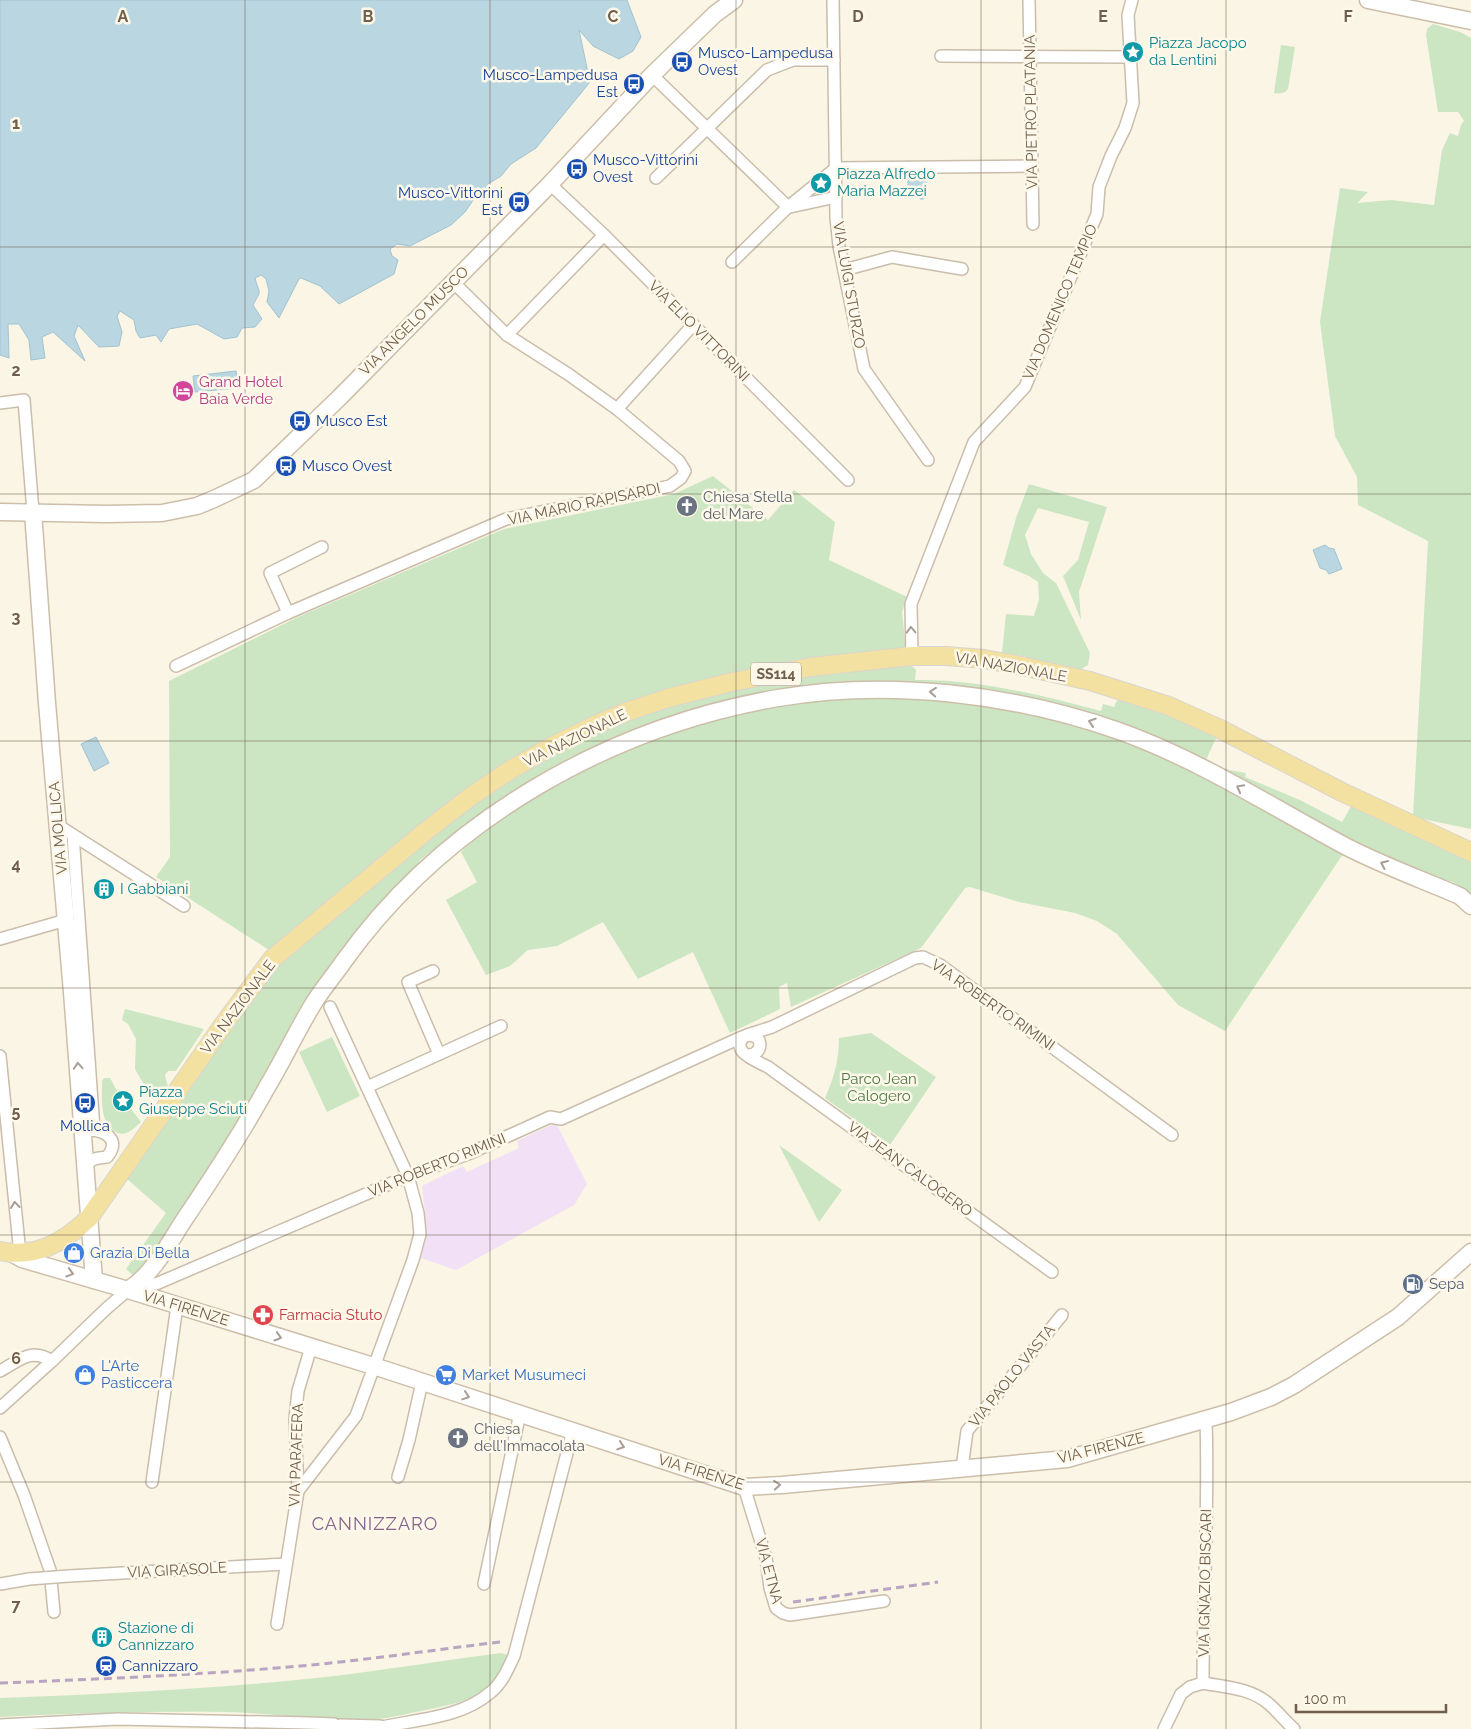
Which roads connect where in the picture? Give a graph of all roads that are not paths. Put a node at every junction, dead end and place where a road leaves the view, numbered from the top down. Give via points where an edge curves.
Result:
1 (734, 0) edge
2 (833, 0) edge
3 (1029, 0) edge
4 (1124, 0) edge
5 (1132, 0) edge
6 (1368, 0) edge
7 (1429, 14) junction
8 (1128, 15) junction
9 (1471, 21) edge
10 (1471, 28) edge
11 (941, 56) dead end
12 (1030, 56) junction
13 (1130, 57) junction
14 (834, 60) junction
15 (652, 76) junction
16 (707, 129) junction
17 (1032, 166) junction
18 (836, 168) junction
19 (656, 178) dead end
20 (550, 184) junction
21 (836, 197) junction
22 (788, 207) junction
23 (1033, 224) dead end
24 (604, 235) junction
25 (732, 262) dead end
26 (962, 269) dead end
27 (844, 270) junction
28 (453, 282) junction
29 (693, 325) junction
30 (507, 334) junction
31 (0, 403) edge
32 (617, 409) junction
33 (928, 460) dead end
34 (848, 480) dead end
35 (0, 512) edge
36 (33, 512) junction
37 (322, 547) dead end
38 (288, 613) junction
39 (912, 656) junction
40 (176, 666) dead end
41 (58, 825) junction
42 (1412, 825) junction
43 (72, 835) junction
44 (1471, 842) edge
45 (1471, 852) edge
46 (184, 906) dead end
47 (1471, 906) edge
48 (66, 920) junction
49 (0, 939) edge
50 (433, 971) dead end
51 (330, 1007) dead end
52 (501, 1026) dead end
53 (772, 1027) junction
54 (745, 1036) junction
55 (760, 1045) junction
56 (716, 1050) junction
57 (440, 1054) junction
58 (744, 1054) junction
59 (0, 1056) edge
60 (768, 1067) junction
61 (367, 1087) junction
62 (89, 1131) junction
63 (1172, 1135) dead end
64 (84, 1167) junction
65 (408, 1176) junction
66 (89, 1218) junction
67 (1471, 1252) edge
68 (23, 1255) edge
69 (1052, 1272) dead end
70 (94, 1280) junction
71 (133, 1287) junction
72 (152, 1290) junction
73 (177, 1306) junction
74 (1062, 1315) dead end
75 (311, 1347) junction
76 (52, 1361) junction
77 (375, 1367) junction
78 (0, 1371) edge
79 (422, 1382) junction
80 (0, 1408) edge
81 (520, 1413) junction
82 (1206, 1420) junction
83 (573, 1430) junction
84 (0, 1438) edge
85 (962, 1468) junction
86 (398, 1477) dead end
87 (152, 1482) dead end
88 (744, 1487) junction
89 (298, 1492) junction
90 (286, 1564) junction
91 (0, 1584) edge
92 (484, 1584) dead end
93 (884, 1601) dead end
94 (54, 1612) dead end
95 (277, 1624) dead end
96 (1203, 1683) junction
97 (264, 1722) junction
98 (0, 1725) edge
99 (336, 1727) edge
100 (379, 1728) edge
101 (295, 1729) edge
102 (1164, 1729) edge
103 (1294, 1729) edge

1 - 15 street, VIA ANGELO MUSCO via 715,14
2 - 14 street, VIA LUIGI STURZO
3 - 12 street, VIA PIETRO PLATANIA
4 - 8 street
5 - 8 street
6 - 7 street
7 - 9 street
7 - 10 street
8 - 13 street
11 - 12 street
12 - 13 street
12 - 17 street, VIA PIETRO PLATANIA
39 -> 13 street, VIA DOMENICO TEMPIO via 910,604 974,442 1024,387 1097,214 1098,187 1133,103
14 - 16 street via 793,60 767,70
14 - 18 street, VIA LUIGI STURZO
15 - 16 street
15 - 20 street, VIA ANGELO MUSCO
16 - 19 street
16 - 22 street
17 - 18 street
17 - 23 street, VIA PIETRO PLATANIA
18 - 21 street, VIA LUIGI STURZO
18 - 22 street
20 - 24 street, VIA ELIO VITTORINI
20 - 28 street, VIA ANGELO MUSCO
21 - 22 street
21 - 27 street, VIA LUIGI STURZO
22 - 25 street
24 - 29 street, VIA ELIO VITTORINI
24 - 30 street
26 - 27 street via 892,257
27 - 33 street, VIA LUIGI STURZO via 864,369
28 - 30 street, VIA MARIO RAPISARDI
28 - 36 street, VIA ANGELO MUSCO via 273,462 240,488 197,506 162,512
29 - 32 street
29 - 34 street, VIA ELIO VITTORINI
30 - 32 street, VIA MARIO RAPISARDI
31 - 36 street, VIA MOLLICA via 24,400
32 - 38 street, VIA MARIO RAPISARDI via 679,461 685,471 681,478 670,486 506,519
35 - 36 street, VIA ANGELO MUSCO
36 - 41 street, VIA MOLLICA
37 - 38 street via 270,573
38 - 40 street, VIA MARIO RAPISARDI
39 - 42 main road, VIA NAZIONALE / SS114 via 984,659 1090,681 1144,697 1218,728
39 - 66 main road, VIA NAZIONALE / SS114 via 811,667 668,698 623,713 556,744 470,797 272,959
41 - 43 street
41 - 48 street, VIA MOLLICA
42 - 44 main road
42 - 45 main road
43 - 46 street
43 - 62 street via 84,993
47 -> 71 street via 1460,896 1362,855 1185,759 1123,732 1046,710 931,692 839,691 781,697 686,719 593,757 525,794 463,836 412,883 363,936 315,1001 266,1090 202,1194 154,1266
48 - 49 street
62 -> 48 street, VIA MOLLICA
50 - 57 street via 408,982
51 - 61 street
52 - 57 street
53 - 54 street, VIA ROBERTO RIMINI
53 - 55 street via 763,1035
53 - 63 street, VIA ROBERTO RIMINI via 923,957 940,965
54 - 55 street via 753,1035
54 - 56 street, VIA ROBERTO RIMINI
54 - 58 street via 739,1047
55 - 58 street via 757,1053
55 - 60 street
56 - 58 street via 727,1049
56 - 65 street, VIA ROBERTO RIMINI via 561,1119 550,1116 468,1154
57 - 61 street
58 - 60 street, VIA JEAN CALOGERO
68 -> 59 street
60 - 69 street, VIA JEAN CALOGERO
61 - 65 street
62 - 64 street, VIA MOLLICA
62 - 64 street via 104,1132 110,1136 112,1151 108,1157 94,1158
64 - 66 street, VIA MOLLICA
65 - 72 street, VIA ROBERTO RIMINI
65 - 77 street via 420,1234
66 - 68 main road, VIA NAZIONALE via 60,1242
66 - 70 street, VIA MOLLICA
67 - 82 street, VIA FIRENZE via 1398,1317 1294,1385 1271,1397
68 -> 70 street, VIA FIRENZE
70 - 71 street, VIA FIRENZE
71 - 72 street, VIA FIRENZE
71 - 76 street
72 - 73 street, VIA FIRENZE
73 -> 75 street, VIA FIRENZE
73 - 87 street
74 - 85 street, VIA PAOLO VASTA via 967,1431
75 - 77 street, VIA FIRENZE
75 - 89 street, VIA PARAFERA via 298,1391 295,1419
76 - 78 street via 44,1356 27,1355
76 - 80 street
77 - 79 street, VIA FIRENZE
77 - 89 street via 356,1416
79 -> 81 street, VIA FIRENZE
79 - 86 street
81 - 83 street, VIA FIRENZE
81 - 92 street
82 - 85 street, VIA FIRENZE via 1066,1459
82 - 96 street, VIA IGNAZIO BISCARI via 1208,1474
83 -> 88 street, VIA FIRENZE
83 - 100 street via 514,1656 502,1679 492,1692 472,1706 454,1713
84 - 94 street via 50,1570
88 -> 85 street, VIA FIRENZE
88 - 93 street, VIA ETNA via 766,1558 776,1608 790,1615
89 - 90 street, VIA PARAFERA
90 - 91 street, VIA GIRASOLE, bridge via 69,1576
90 - 95 street, VIA PARAFERA
96 - 102 street via 1190,1686 1181,1694
96 - 103 street via 1243,1690 1268,1703
97 - 98 street via 118,1719
97 - 99 street
97 - 101 street
99 - 100 street

